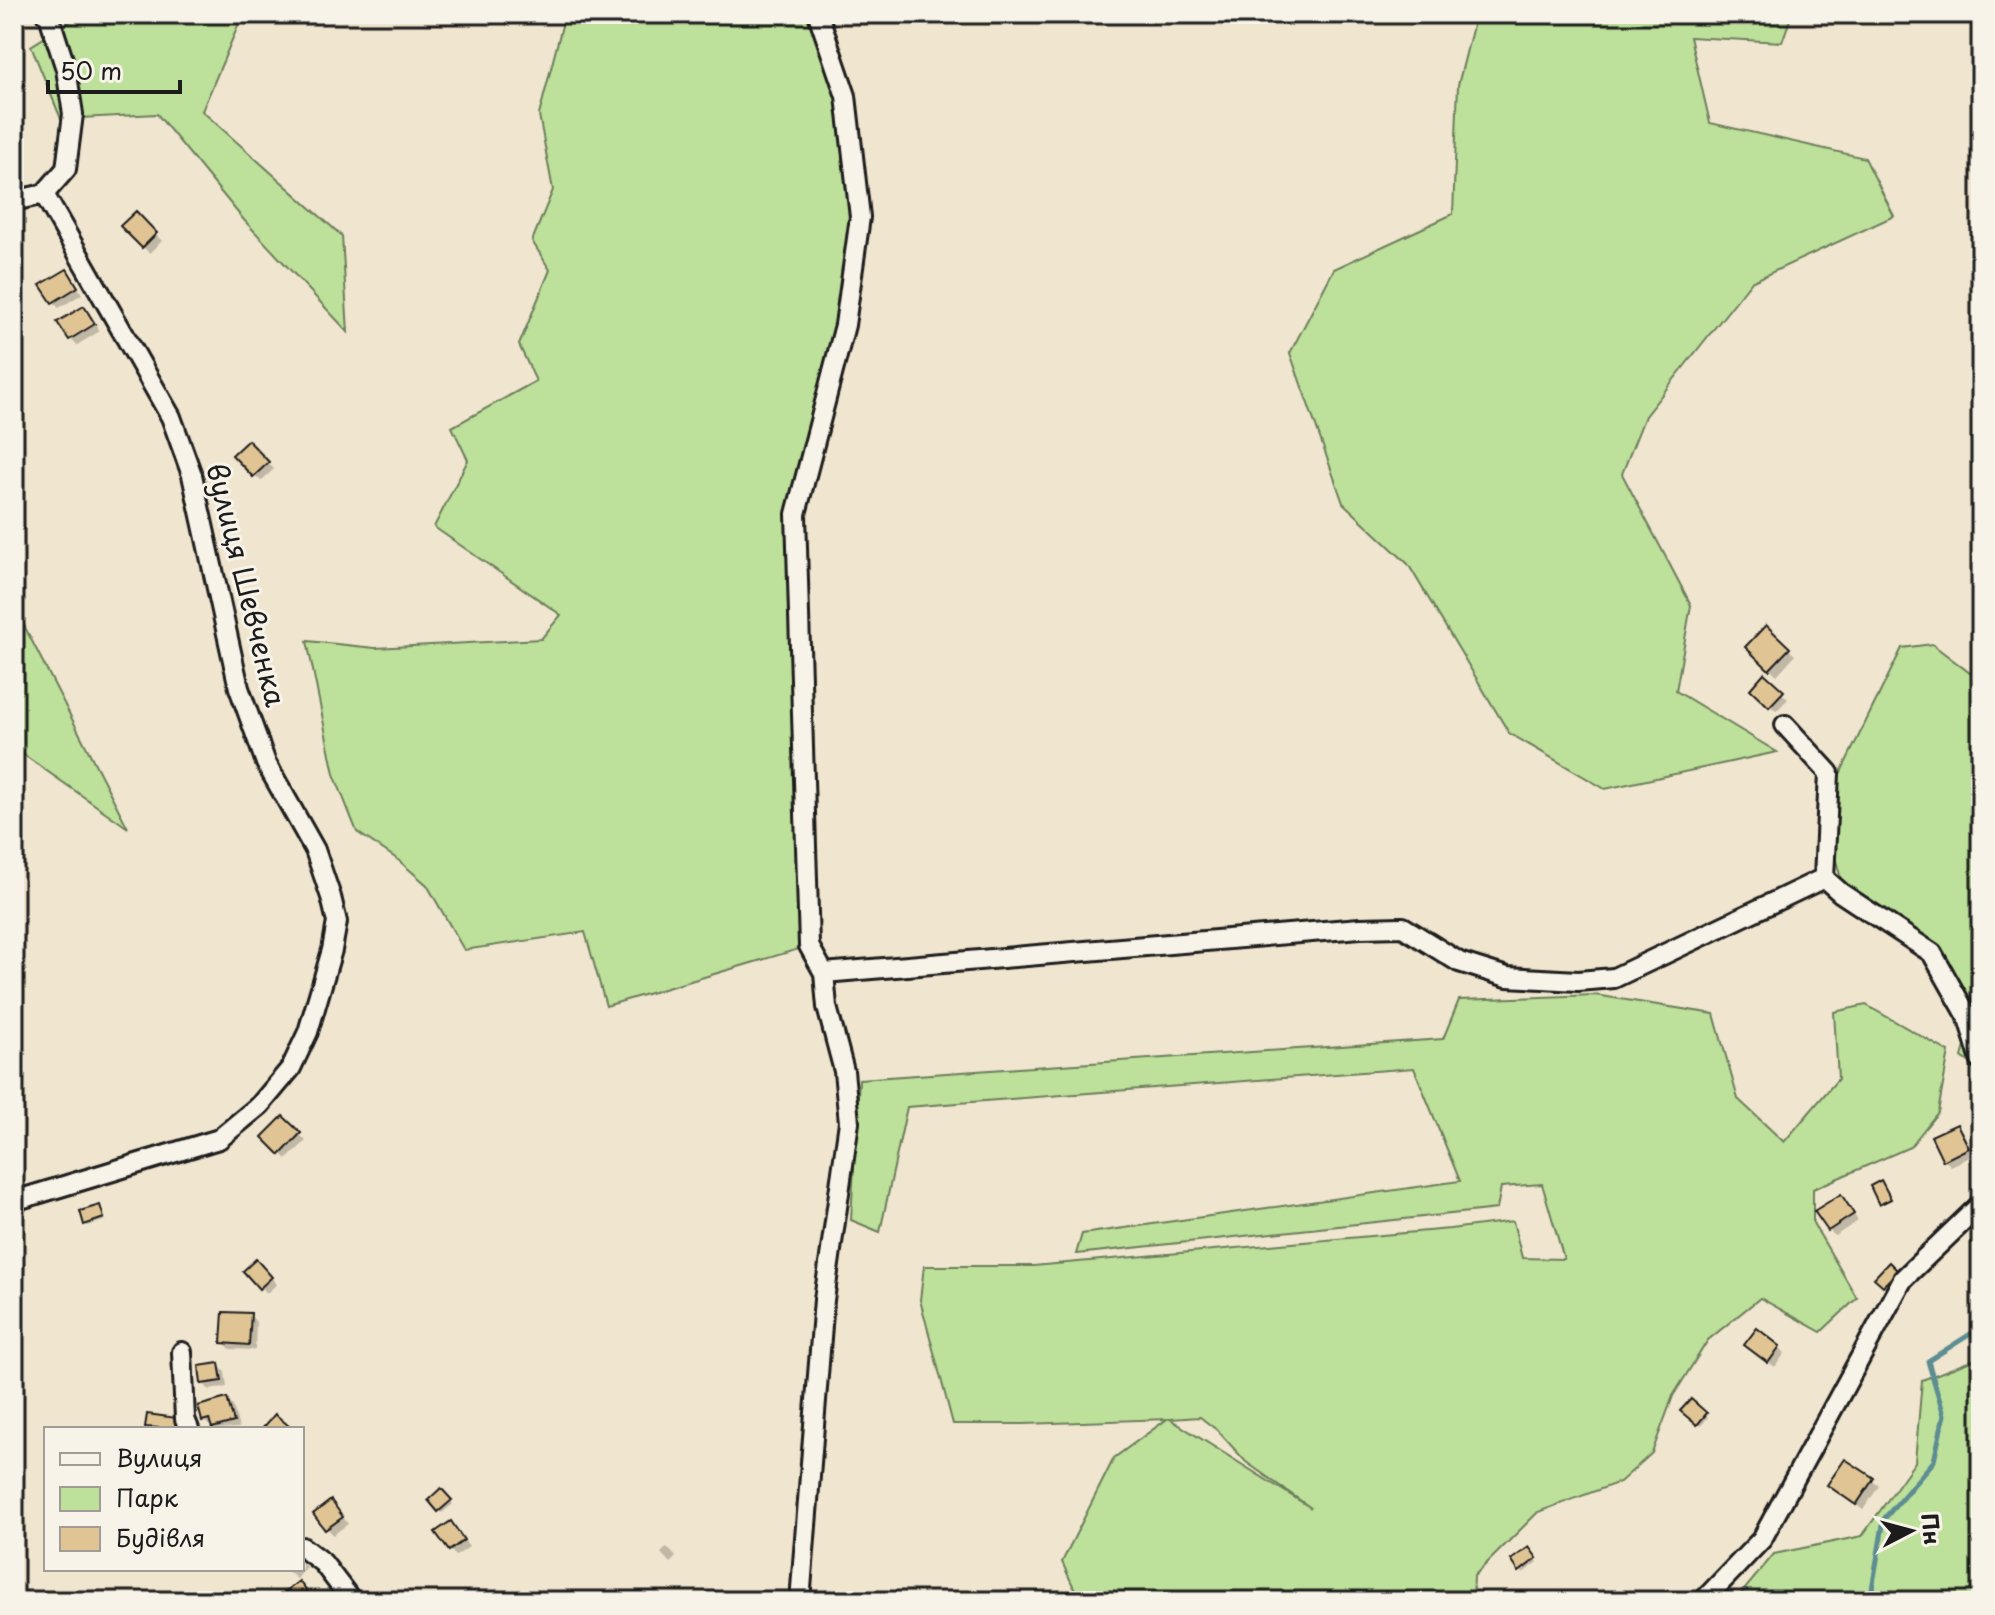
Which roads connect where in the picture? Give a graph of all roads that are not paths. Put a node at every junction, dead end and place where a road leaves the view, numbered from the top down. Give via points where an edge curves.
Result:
1 (818, 14) edge
2 (50, 15) edge
3 (44, 194) junction
4 (14, 201) edge
5 (1785, 725) dead end
6 (1824, 878) junction
7 (824, 973) junction
8 (1981, 1061) edge
9 (14, 1201) edge
10 (1981, 1204) edge
11 (182, 1352) dead end
12 (188, 1427) edge
13 (304, 1549) edge
14 (352, 1601) edge
15 (800, 1601) edge
16 (1703, 1601) edge

1 - 7 street via 846,96 860,217 845,325 796,514 809,946
2 - 3 street via 73,114 66,169
3 - 4 street
3 - 9 street, вулиця Шевченка via 171,417 192,475 239,688 266,763 315,850 337,922 308,1032 291,1068 260,1105 219,1139
5 - 6 street via 1829,773
6 - 7 street via 1614,978 1507,977 1459,962 1403,927
6 - 8 street via 1932,953 1967,1015
7 - 15 street via 849,1122 824,1300
10 - 16 street via 1903,1279 1762,1539
11 - 12 street
13 - 14 street via 323,1563

